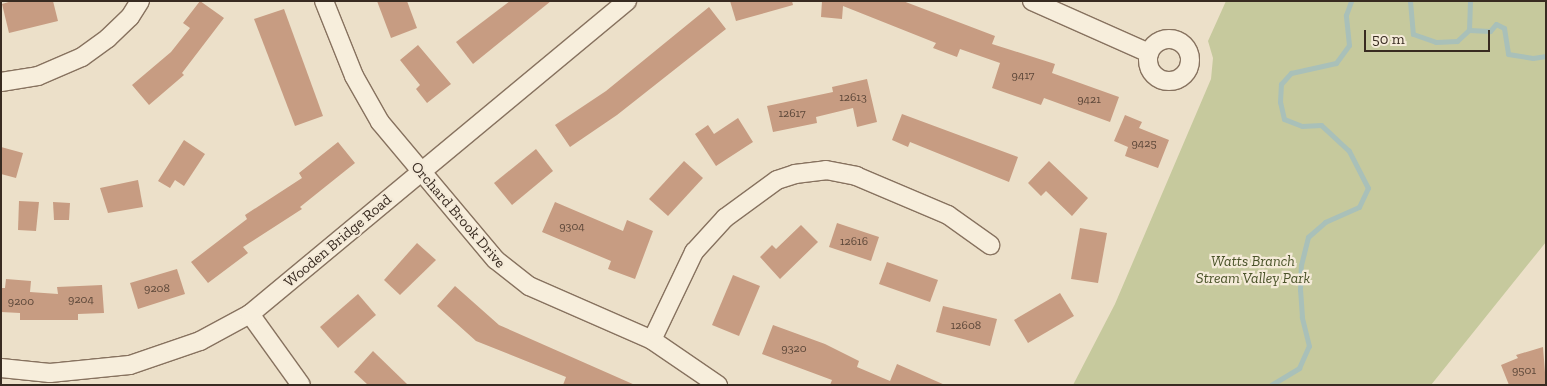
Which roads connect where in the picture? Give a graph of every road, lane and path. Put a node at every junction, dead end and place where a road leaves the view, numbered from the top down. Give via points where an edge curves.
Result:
1 (140, 1) edge
2 (324, 1) edge
3 (627, 1) edge
4 (1032, 1) edge
5 (1149, 54) dead end
6 (1, 82) edge
7 (420, 172) junction
8 (990, 245) dead end
9 (250, 314) junction
10 (652, 340) junction
11 (1, 368) edge
12 (301, 385) edge
13 (718, 385) edge

1 - 6 street via 114,33 82,57 38,76
2 - 7 street, Orchard Brook Drive via 366,101
3 - 7 street, Wooden Bridge Road
4 - 5 street
7 - 9 street, Wooden Bridge Road
7 - 10 street, Orchard Brook Drive via 480,244 513,276 545,294
8 - 10 street via 948,215 856,176 826,170 795,174 776,180 725,218 694,252
9 - 11 street, Wooden Bridge Road via 200,341 130,365 50,373
9 - 12 street
10 - 13 street, Orchard Brook Drive

